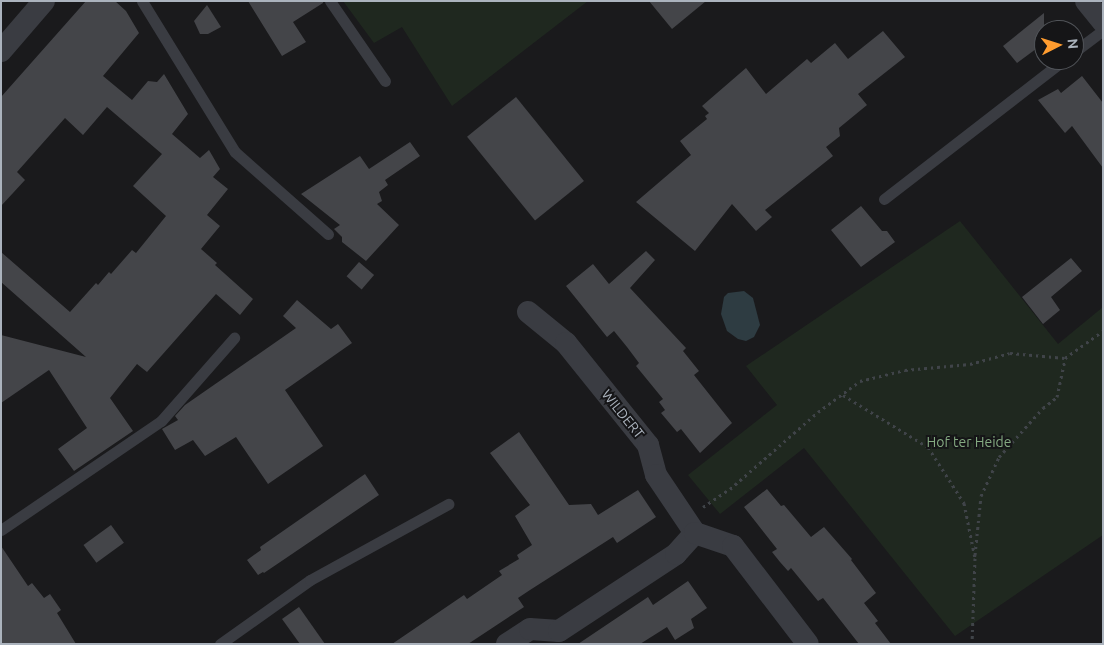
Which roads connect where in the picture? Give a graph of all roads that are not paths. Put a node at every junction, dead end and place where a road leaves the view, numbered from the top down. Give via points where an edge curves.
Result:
1 (44, 1) edge
2 (142, 1) edge
3 (330, 1) edge
4 (1086, 1) edge
5 (1103, 22) edge
6 (1103, 30) edge
7 (1084, 44) edge
8 (1, 51) edge
9 (1051, 70) edge
10 (385, 80) dead end
11 (884, 199) dead end
12 (328, 234) dead end
13 (528, 312) dead end
14 (234, 338) dead end
15 (448, 504) dead end
16 (690, 526) junction
17 (1, 530) edge
18 (220, 644) edge
19 (507, 644) edge
20 (808, 644) edge

1 - 8 street
2 - 12 lane via 235,152
3 - 10 lane
4 - 5 street
6 - 7 lane
9 - 11 lane
13 - 16 street, WILDERT via 566,343 648,445 656,475
14 - 17 lane via 161,421
15 - 18 lane via 310,580
16 - 19 street via 676,554 559,631 530,629
16 - 20 street via 733,546

